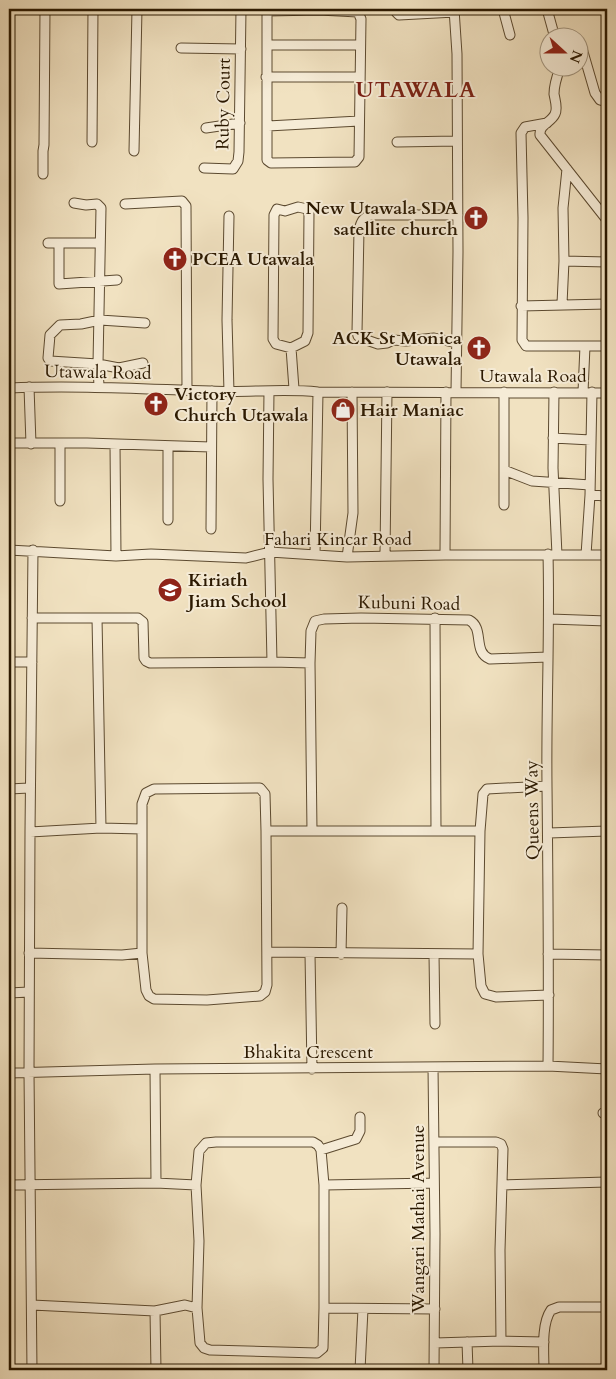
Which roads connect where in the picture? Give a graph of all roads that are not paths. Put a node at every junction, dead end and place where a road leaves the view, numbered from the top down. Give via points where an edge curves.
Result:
1 (45, 9) edge
2 (93, 9) edge
3 (137, 9) edge
4 (177, 9) edge
5 (241, 9) edge
6 (319, 9) edge
7 (396, 9) edge
8 (503, 9) edge
9 (547, 9) edge
10 (267, 10) edge
11 (358, 10) edge
12 (455, 11) edge
13 (552, 28) edge
14 (510, 35) dead end
15 (267, 45) junction
16 (360, 45) junction
17 (181, 48) dead end
18 (241, 49) junction
19 (588, 69) edge
20 (266, 76) junction
21 (360, 77) junction
22 (557, 78) edge
23 (607, 102) edge
24 (359, 121) junction
25 (240, 123) junction
26 (547, 123) junction
27 (268, 126) junction
28 (206, 128) dead end
29 (457, 141) junction
30 (92, 142) dead end
31 (397, 142) dead end
32 (134, 151) dead end
33 (204, 168) dead end
34 (567, 169) junction
35 (43, 174) dead end
36 (74, 203) dead end
37 (125, 204) dead end
38 (458, 215) junction
39 (230, 216) dead end
40 (607, 220) edge
41 (48, 243) dead end
42 (58, 243) junction
43 (100, 243) junction
44 (564, 261) junction
45 (607, 262) edge
46 (117, 280) dead end
47 (100, 281) junction
48 (562, 304) junction
49 (607, 304) edge
50 (521, 306) junction
51 (100, 320) junction
52 (145, 323) dead end
53 (457, 343) junction
54 (585, 346) junction
55 (607, 346) edge
56 (291, 348) junction
57 (143, 362) dead end
58 (98, 364) junction
59 (29, 387) junction
60 (100, 387) junction
61 (9, 388) edge
62 (294, 389) junction
63 (187, 390) junction
64 (269, 391) junction
65 (212, 392) junction
66 (229, 392) junction
67 (318, 392) junction
68 (352, 392) junction
69 (387, 392) junction
70 (446, 392) junction
71 (456, 392) junction
72 (504, 392) junction
73 (554, 392) junction
74 (588, 392) junction
75 (607, 393) edge
76 (553, 438) junction
77 (591, 440) junction
78 (60, 443) junction
79 (9, 444) edge
80 (31, 444) junction
81 (115, 444) junction
82 (168, 446) junction
83 (211, 447) junction
84 (504, 470) junction
85 (554, 482) junction
86 (590, 485) junction
87 (590, 495) junction
88 (607, 496) edge
89 (60, 501) dead end
90 (504, 505) dead end
91 (168, 520) dead end
92 (211, 529) dead end
93 (9, 550) edge
94 (33, 550) junction
95 (270, 552) junction
96 (552, 554) junction
97 (314, 555) junction
98 (385, 555) junction
99 (445, 555) junction
100 (586, 555) junction
101 (607, 555) edge
102 (116, 556) junction
103 (347, 557) junction
104 (32, 618) junction
105 (96, 618) junction
106 (435, 618) junction
107 (550, 619) junction
108 (607, 621) edge
109 (548, 657) junction
110 (9, 662) edge
111 (32, 662) junction
112 (272, 662) junction
113 (310, 663) junction
114 (547, 786) junction
115 (29, 788) junction
116 (9, 789) edge
117 (101, 828) junction
118 (142, 829) junction
119 (266, 831) junction
120 (312, 831) junction
121 (436, 831) junction
122 (480, 831) junction
123 (607, 831) edge
124 (30, 832) junction
125 (549, 833) junction
126 (342, 908) dead end
127 (30, 952) junction
128 (268, 952) junction
129 (142, 953) junction
130 (310, 954) junction
131 (341, 954) junction
132 (434, 954) junction
133 (478, 954) junction
134 (548, 954) junction
135 (607, 955) edge
136 (29, 992) junction
137 (9, 993) edge
138 (549, 995) junction
139 (435, 1024) dead end
140 (548, 1066) junction
141 (433, 1067) junction
142 (155, 1069) junction
143 (312, 1069) junction
144 (607, 1069) edge
145 (9, 1073) edge
146 (29, 1073) junction
147 (360, 1117) dead end
148 (434, 1142) junction
149 (321, 1150) junction
150 (607, 1182) edge
151 (156, 1183) junction
152 (434, 1183) junction
153 (324, 1184) junction
154 (9, 1185) edge
155 (31, 1185) junction
156 (196, 1185) junction
157 (503, 1185) junction
158 (32, 1305) junction
159 (607, 1307) edge
160 (197, 1308) junction
161 (324, 1308) junction
162 (363, 1309) junction
163 (435, 1309) junction
164 (155, 1311) junction
165 (501, 1341) junction
166 (467, 1342) junction
167 (544, 1342) junction
168 (435, 1343) junction
169 (32, 1370) edge
170 (156, 1370) edge
171 (360, 1370) edge
172 (434, 1370) edge
173 (468, 1370) edge
174 (544, 1370) edge

1 - 35 street
2 - 30 street
3 - 32 street
4 - 5 street
5 - 18 street, Ruby Court
6 - 10 street
6 - 11 street
7 - 12 street via 399,15
8 - 14 street
9 - 13 street
10 - 15 street
11 - 16 street
12 - 29 street
15 - 16 street
15 - 20 street
16 - 21 street
17 - 18 street
18 - 25 street, Ruby Court
19 - 23 street via 595,93 600,100
20 - 21 street
20 - 27 street
21 - 24 street
22 - 26 street via 554,93 556,110
24 - 27 street
24 - 27 street via 359,157 352,163 268,162
25 - 28 street
25 - 33 street, Ruby Court via 238,161 233,169
26 - 34 street via 541,128 540,136
26 - 50 street via 525,126 520,133 523,218
29 - 31 street
29 - 38 street
34 - 40 street
34 - 44 street via 563,208
36 - 43 street via 99,205 101,208
37 - 63 street via 182,201 186,206
38 - 53 street
38 - 53 street via 371,215 362,220 359,230 357,332 361,338 378,344 434,338
39 - 66 street
41 - 42 street
42 - 43 street
42 - 47 street via 59,284
43 - 47 street
44 - 45 street
44 - 48 street
46 - 47 street
47 - 51 street
48 - 49 street
48 - 50 street
50 - 54 street via 522,340 526,346
51 - 52 street
51 - 58 street
51 - 58 street via 60,325 50,335 48,358 50,361
53 - 71 street
54 - 55 street
54 - 74 street
56 - 56 street via 305,341 308,333 309,212 298,207 277,209 274,215 273,339 276,344
56 - 62 street
57 - 58 street via 119,368
58 - 60 street
59 - 60 street, Utawala Road
59 - 61 street, Utawala Road
59 - 80 street
60 - 63 street, Utawala Road
62 - 64 street, Utawala Road
62 - 67 street, Utawala Road
63 - 65 street, Utawala Road
64 - 66 street, Utawala Road
64 - 95 street
65 - 66 street, Utawala Road
65 - 83 street
67 - 68 street, Utawala Road
67 - 97 street
68 - 69 street, Utawala Road
68 - 103 street via 353,513
69 - 70 street, Utawala Road
69 - 98 street
70 - 71 street, Utawala Road
70 - 99 street
71 - 72 street, Utawala Road
72 - 73 street, Utawala Road
72 - 84 street
73 - 74 street, Utawala Road
73 - 76 street, Queens Way
74 - 75 street, Utawala Road
74 - 77 street
76 - 77 street
76 - 85 street, Queens Way
77 - 86 street
78 - 80 street
78 - 81 street
78 - 89 street
79 - 80 street
81 - 82 street
81 - 102 street
82 - 83 street
82 - 91 street
83 - 92 street
84 - 85 street via 532,481
84 - 90 street
85 - 86 street
85 - 96 street, Queens Way
86 - 87 street
87 - 88 street
87 - 100 street
93 - 94 street, Fahari Kincar Road
94 - 102 street, Fahari Kincar Road
94 - 104 street
95 - 97 street, Fahari Kincar Road
95 - 102 street, Fahari Kincar Road via 246,558 151,554
95 - 112 street
96 - 99 street, Fahari Kincar Road
96 - 100 street, Fahari Kincar Road
96 - 107 street, Queens Way
97 - 103 street, Fahari Kincar Road
98 - 99 street, Fahari Kincar Road
98 - 103 street, Fahari Kincar Road
100 - 101 street, Fahari Kincar Road
104 - 105 street
104 - 111 street
105 - 112 street via 142,620 144,658 150,663
105 - 117 street
106 - 109 street, Kubuni Road via 473,622 477,627 480,651 490,659
106 - 113 street, Kubuni Road via 324,619 315,622 311,631
106 - 121 street
107 - 108 street
107 - 109 street, Queens Way
109 - 114 street, Queens Way
110 - 111 street
111 - 115 street
112 - 113 street
113 - 120 street
114 - 122 street via 487,789 483,794
114 - 125 street, Queens Way
115 - 116 street
115 - 124 street
117 - 118 street
117 - 124 street
118 - 119 street via 143,798 154,789 260,788 265,794
118 - 129 street
119 - 120 street
119 - 128 street
120 - 121 street
121 - 122 street
122 - 133 street
123 - 125 street
124 - 127 street
125 - 134 street, Queens Way
126 - 131 street
127 - 129 street
127 - 136 street
128 - 129 street via 267,985 260,996 207,1000 154,999 149,996
128 - 130 street
130 - 131 street
130 - 143 street
131 - 132 street
132 - 133 street
132 - 139 street
133 - 138 street via 480,986 485,994 496,997
134 - 135 street
134 - 138 street, Queens Way
136 - 137 street
136 - 146 street
138 - 140 street, Queens Way
140 - 141 street, Bhakita Crescent
140 - 144 street, Bhakita Crescent
141 - 143 street, Bhakita Crescent
141 - 148 street, Wangari Mathai Avenue
142 - 143 street, Bhakita Crescent
142 - 146 street, Bhakita Crescent
142 - 151 street
145 - 146 street, Bhakita Crescent
146 - 155 street
147 - 149 street via 360,1131 356,1139
148 - 152 street, Wangari Mathai Avenue
148 - 157 street via 501,1144
149 - 153 street
149 - 156 street via 313,1142 206,1143 199,1151
150 - 157 street
151 - 155 street
151 - 156 street
152 - 153 street
152 - 163 street, Wangari Mathai Avenue
153 - 161 street
154 - 155 street
155 - 158 street
156 - 160 street via 199,1241
157 - 165 street
158 - 164 street
158 - 169 street
159 - 167 street via 559,1307 551,1310
160 - 161 street via 200,1343 204,1348 317,1353 323,1348
160 - 164 street via 185,1305
161 - 162 street
162 - 163 street
162 - 171 street
163 - 168 street, Wangari Mathai Avenue
164 - 170 street
165 - 166 street
165 - 167 street
166 - 168 street
166 - 173 street
167 - 174 street
168 - 172 street, Wangari Mathai Avenue

